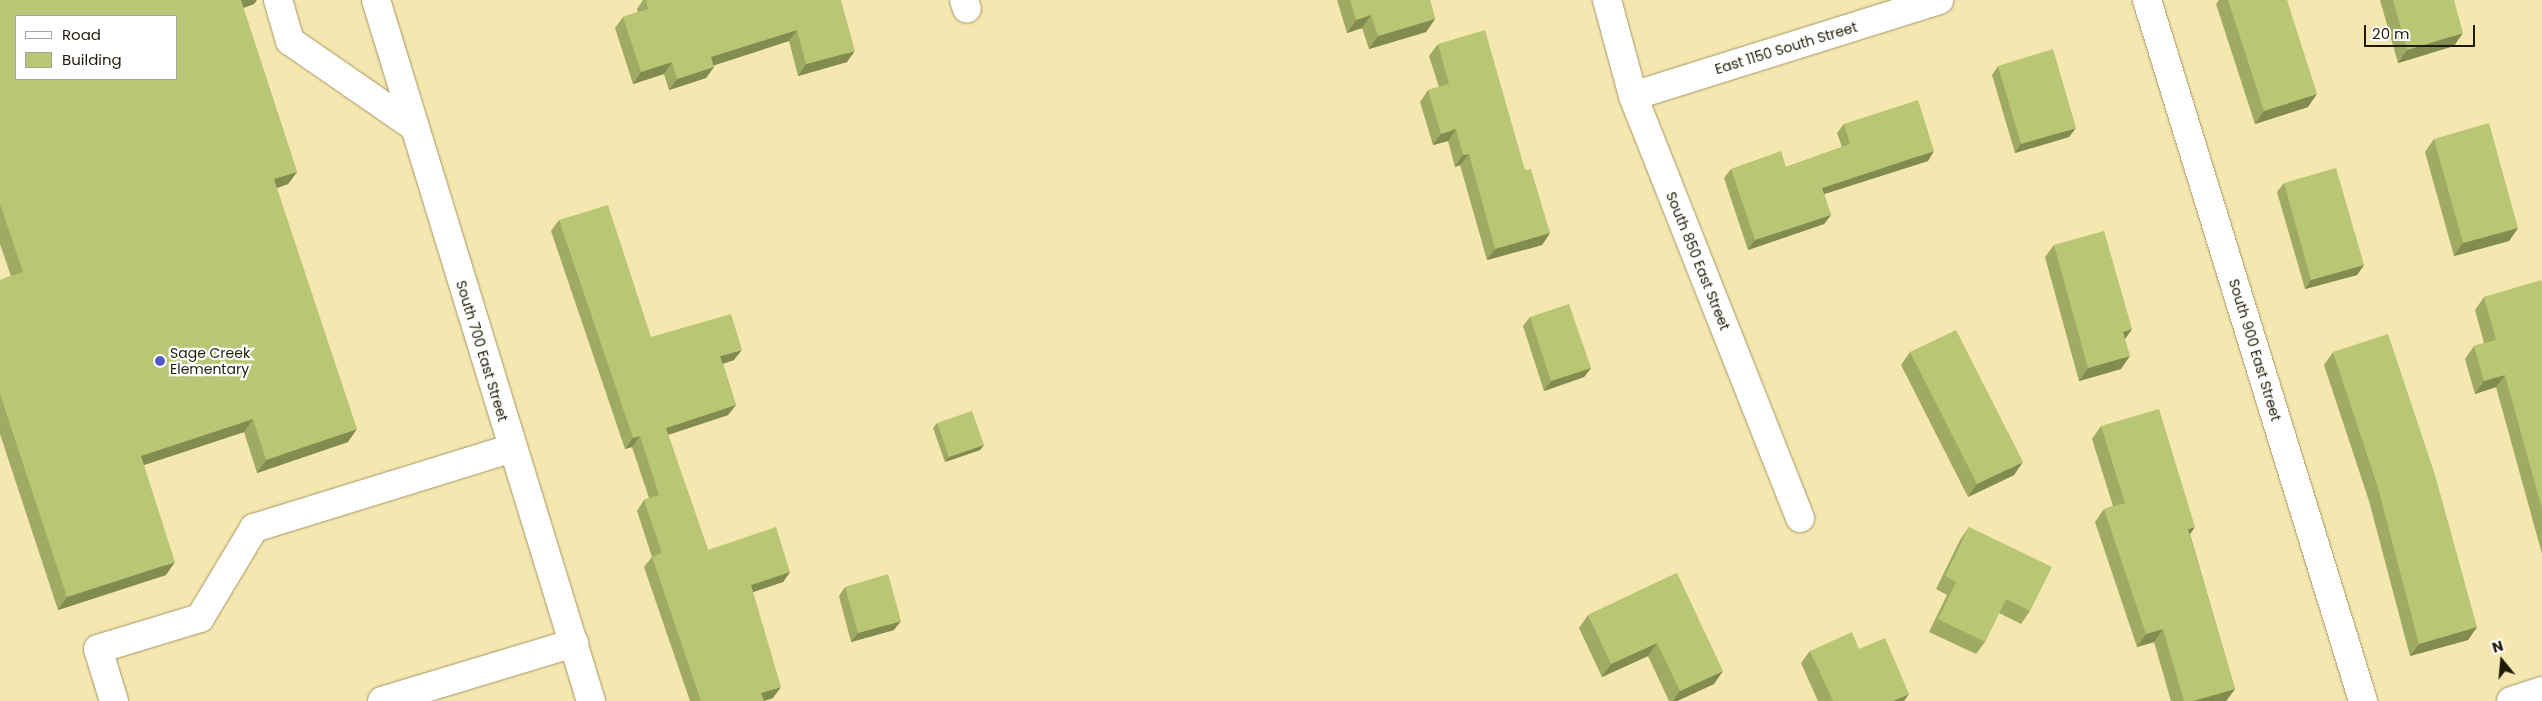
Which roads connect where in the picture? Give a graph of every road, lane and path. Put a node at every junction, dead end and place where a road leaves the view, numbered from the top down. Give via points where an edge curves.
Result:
1 (278, 0) edge
2 (376, 0) edge
3 (1607, 0) edge
4 (1939, 0) edge
5 (2147, 0) edge
6 (1633, 96) junction
7 (413, 126) junction
8 (512, 448) junction
9 (1800, 518) dead end
10 (574, 643) junction
11 (2542, 691) edge
12 (114, 701) edge
13 (382, 701) edge
14 (591, 701) edge
15 (2363, 701) edge
16 (2511, 701) edge

1 - 7 street via 290,40
2 - 7 street, South 700 East Street
3 - 6 street, South 850 East Street
4 - 6 street, East 1150 South Street
5 - 15 street, South 900 East Street
6 - 9 street, South 850 East Street
7 - 8 street, South 700 East Street
8 - 10 street, South 700 East Street
8 - 12 street via 254,528 200,618 98,650
10 - 13 street
10 - 14 street, South 700 East Street
11 - 16 street

